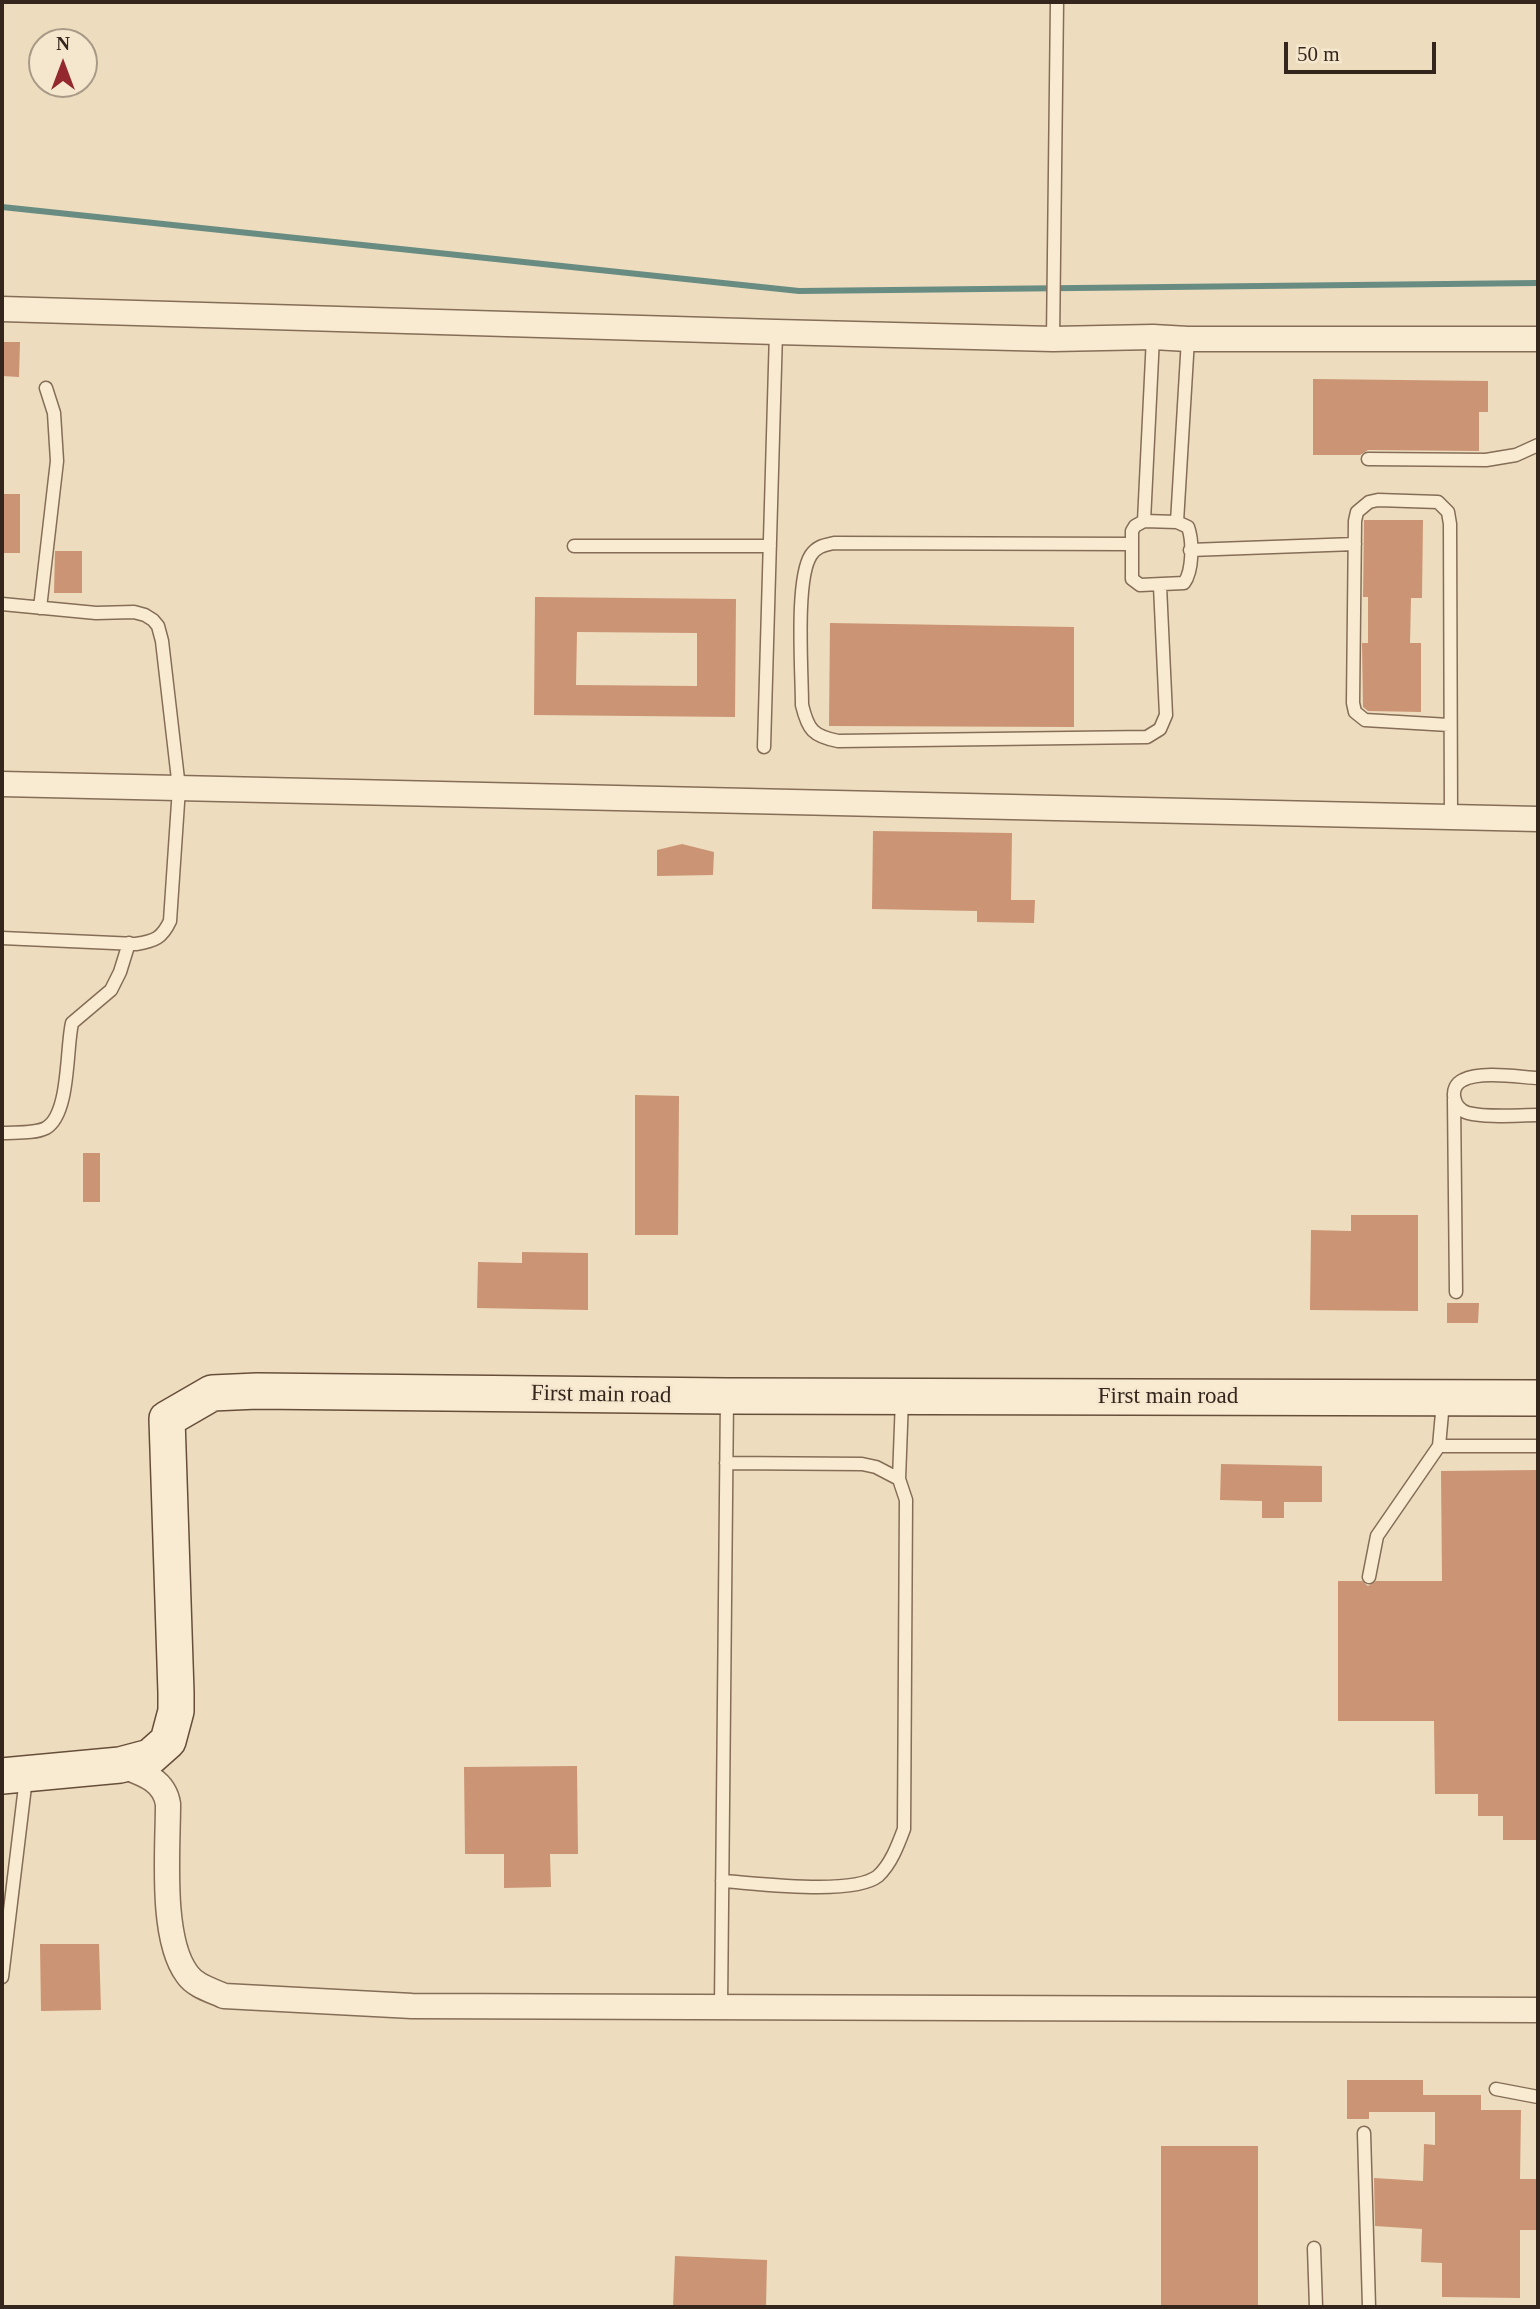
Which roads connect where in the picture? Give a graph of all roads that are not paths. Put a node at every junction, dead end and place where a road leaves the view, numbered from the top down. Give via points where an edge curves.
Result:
1 (1057, 2) edge
2 (2, 309) edge
3 (776, 332) junction
4 (1153, 337) junction
5 (1053, 339) junction
6 (1188, 339) junction
7 (1538, 340) edge
8 (46, 387) dead end
9 (1538, 445) edge
10 (1368, 459) dead end
11 (1144, 521) junction
12 (1177, 522) junction
13 (1132, 544) junction
14 (1355, 544) junction
15 (574, 546) dead end
16 (770, 546) junction
17 (1190, 550) junction
18 (1160, 586) junction
19 (2, 604) edge
20 (40, 608) junction
21 (1449, 725) junction
22 (764, 747) dead end
23 (2, 784) edge
24 (179, 788) junction
25 (1451, 817) junction
26 (1538, 819) edge
27 (2, 938) edge
28 (129, 943) junction
29 (1538, 1078) edge
30 (1454, 1099) junction
31 (1538, 1115) edge
32 (2, 1133) edge
33 (1456, 1292) dead end
34 (727, 1396) junction
35 (902, 1397) junction
36 (1444, 1398) junction
37 (1538, 1398) edge
38 (1439, 1446) junction
39 (1538, 1446) edge
40 (726, 1463) junction
41 (899, 1479) junction
42 (1369, 1577) dead end
43 (120, 1765) junction
44 (14, 1775) edge
45 (722, 1881) junction
46 (2, 1978) edge
47 (721, 2006) junction
48 (1538, 2010) edge
49 (1496, 2089) dead end
50 (1538, 2097) edge
51 (1364, 2133) dead end
52 (1314, 2248) dead end
53 (1316, 2307) edge
54 (1368, 2307) edge

1 - 5 lane
2 - 3 street
3 - 5 street
3 - 16 lane
4 - 5 street
4 - 6 street
4 - 11 lane
6 - 7 street
6 - 12 lane
8 - 20 lane via 54,413 57,461
9 - 10 lane via 1516,455 1486,460
11 - 12 lane
11 - 13 lane via 1135,526
12 - 17 lane via 1188,527
13 - 18 lane via 1132,579 1140,585
13 - 18 lane via 820,546 812,553 802,579 802,705 807,724 819,737 838,741 1147,737 1160,729 1166,715
14 - 17 lane
14 - 21 lane via 1355,712 1365,720
14 - 21 lane via 1357,512 1370,502 1438,502 1448,512
15 - 16 lane
16 - 22 lane
17 - 18 lane via 1187,580
19 - 20 lane
20 - 24 lane via 134,612 158,626
21 - 25 lane
23 - 24 street
24 - 25 street
24 - 28 lane via 170,921 154,941
25 - 26 street
27 - 28 lane
28 - 32 lane via 111,990 72,1023 61,1106 55,1119 39,1130
29 - 30 lane via 1466,1079 1455,1088
30 - 31 lane via 1471,1114
30 - 33 lane
34 - 35 street, First main road
34 - 40 lane
34 - 43 street, First main road via 257,1391 212,1393 167,1419 176,1712 168,1741 160,1749 150,1757
35 - 36 street, First main road
35 - 41 lane
36 - 37 street, First main road
36 - 38 lane
38 - 39 lane
38 - 42 lane via 1377,1536
40 - 41 lane via 862,1464
40 - 45 lane
41 - 45 lane via 906,1500 904,1829 897,1847 876,1877 859,1882 806,1886
43 - 44 street, First main road
43 - 47 street via 151,1777 164,1790 174,1953 188,1976 224,1996 412,2006
44 - 46 lane
45 - 47 lane
47 - 48 street
49 - 50 lane
51 - 54 lane
52 - 53 lane

